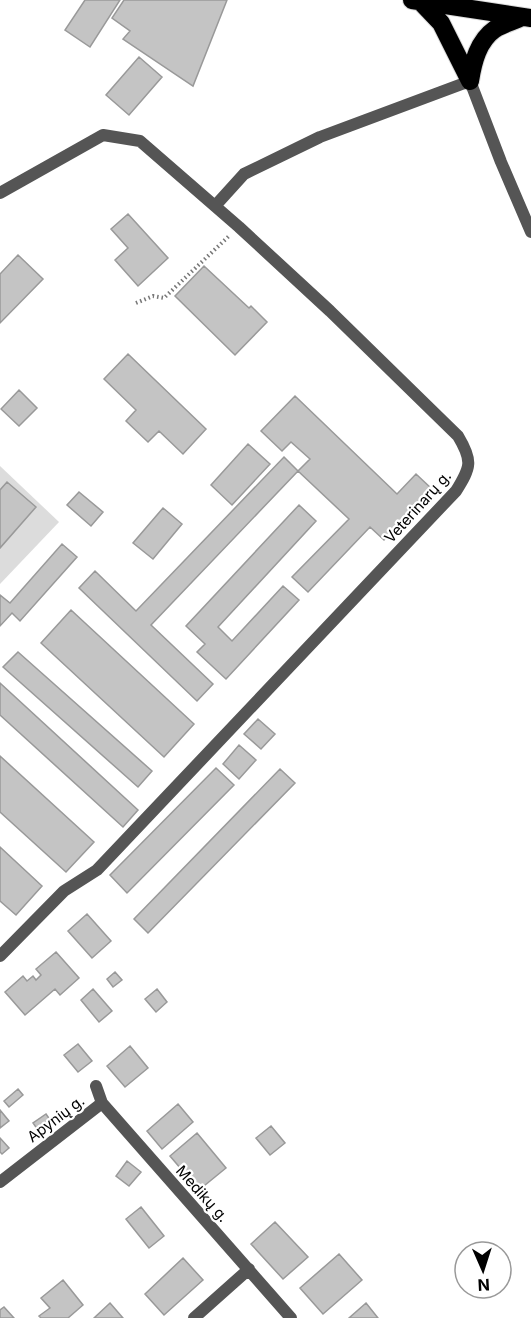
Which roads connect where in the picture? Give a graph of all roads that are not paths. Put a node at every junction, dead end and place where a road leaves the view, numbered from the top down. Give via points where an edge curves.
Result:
1 (416, 1) edge
2 (527, 17) edge
3 (470, 81) junction
4 (0, 193) edge
5 (215, 206) junction
6 (531, 232) edge
7 (0, 956) edge
8 (96, 1086) dead end
9 (102, 1103) junction
10 (0, 1182) edge
11 (249, 1269) junction
12 (194, 1318) edge
13 (291, 1318) edge

1 - 2 highway
1 - 3 highway via 441,23
2 - 3 highway via 494,30 481,44
3 - 5 street via 311,141 244,174
3 - 6 street
4 - 5 street, Veterinarų g. via 103,135 140,141
5 - 7 street, Veterinarų g. via 459,436 468,453 468,472 456,491 97,870 64,891
8 - 9 street, Medikų g.
9 - 10 street, Apynių g.
9 - 11 street, Medikų g.
11 - 12 street
11 - 13 street, Medikų g.

